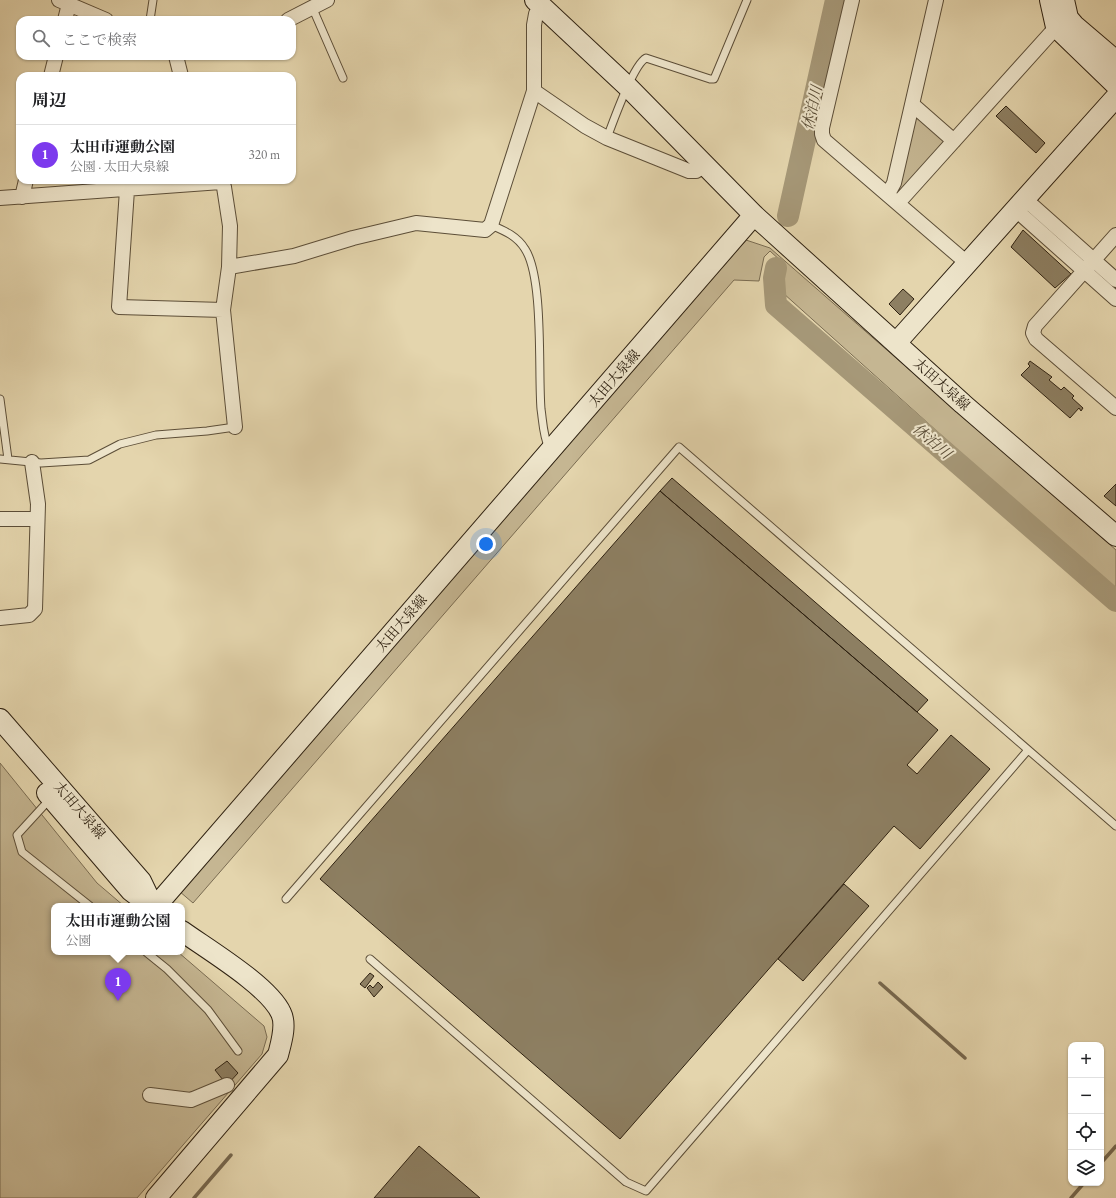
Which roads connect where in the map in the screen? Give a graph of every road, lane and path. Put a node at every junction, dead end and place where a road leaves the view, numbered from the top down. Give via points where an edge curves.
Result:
1 (153, 0) edge
2 (327, 0) edge
3 (747, 0) edge
4 (852, 0) edge
5 (936, 0) edge
6 (1050, 0) edge
7 (64, 2) edge
8 (538, 2) edge
9 (313, 9) junction
10 (1063, 15) edge
11 (65, 16) edge
12 (97, 16) edge
13 (151, 16) edge
14 (295, 16) edge
15 (55, 60) edge
16 (177, 60) edge
17 (1116, 62) edge
18 (52, 72) edge
19 (179, 72) edge
20 (343, 78) dead end
21 (1116, 86) edge
22 (628, 87) junction
23 (534, 91) junction
24 (1116, 97) edge
25 (912, 105) junction
26 (606, 138) junction
27 (954, 140) junction
28 (705, 165) junction
29 (25, 184) edge
30 (190, 184) edge
31 (222, 184) edge
32 (127, 190) junction
33 (22, 197) junction
34 (0, 198) edge
35 (893, 199) junction
36 (1021, 205) junction
37 (754, 215) junction
38 (491, 225) junction
39 (1116, 235) edge
40 (967, 263) junction
41 (1088, 266) junction
42 (229, 267) junction
43 (1116, 280) edge
44 (1116, 299) edge
45 (223, 310) junction
46 (896, 344) junction
47 (0, 399) edge
48 (1116, 408) edge
49 (234, 427) joint
50 (551, 450) junction
51 (4, 459) edge
52 (32, 462) junction
53 (0, 519) edge
54 (37, 520) junction
55 (1116, 536) edge
56 (0, 618) edge
57 (2, 729) edge
58 (1028, 750) junction
59 (56, 792) junction
60 (1116, 826) edge
61 (286, 899) dead end
62 (86, 903) edge
63 (149, 903) edge
64 (156, 903) edge
65 (185, 933) edge
66 (150, 955) edge
67 (370, 959) dead end
68 (238, 1051) dead end
69 (227, 1085) dead end
70 (150, 1095) dead end
71 (156, 1198) edge

1 - 13 lane
2 - 9 street
3 - 22 lane via 714,79 710,80 646,58 642,60
4 - 35 street via 822,134 824,140
5 - 25 street
6 - 10 main road
7 - 11 street
7 - 12 street
8 - 22 main road
8 - 23 street via 534,24
9 - 14 street
9 - 20 lane
10 - 17 main road
10 - 21 main road
10 - 27 street
15 - 18 street
16 - 19 street
22 - 26 lane
22 - 28 main road
23 - 26 street
23 - 38 street
24 - 36 main road
25 - 27 street
25 - 35 street via 894,183
26 - 28 street via 689,170 696,171
27 - 35 street
28 - 37 main road
29 - 33 street
30 - 32 street
31 - 42 street via 230,226
32 - 33 street
32 - 45 street via 119,306
33 - 34 street
35 - 40 street
36 - 40 main road
36 - 41 street
37 - 46 main road, 太田大泉線
37 - 50 main road, 太田大泉線
38 - 42 street via 485,230 416,223 294,256
38 - 50 lane via 508,232 518,240 526,251 531,267 535,284 543,430
39 - 41 street
40 - 46 main road
41 - 43 street
41 - 44 street
41 - 48 street via 1035,326 1033,334
42 - 45 street
45 - 49 street
46 - 55 main road, 太田大泉線
47 - 51 lane
49 - 52 lane via 156,435 120,444 89,460
50 - 64 main road, 太田大泉線
51 - 52 lane
52 - 54 street via 38,504
53 - 54 street
54 - 56 street via 35,609 29,615
57 - 59 main road, 太田大泉線
58 - 60 lane
58 - 61 lane via 679,447
58 - 67 lane via 646,1191 626,1182
59 - 62 lane via 17,835 22,852
59 - 63 main road, 太田大泉線 via 131,890
65 - 71 main road via 266,992 282,1013 282,1039 278,1055
66 - 68 lane via 208,1010
69 - 70 street via 190,1100

